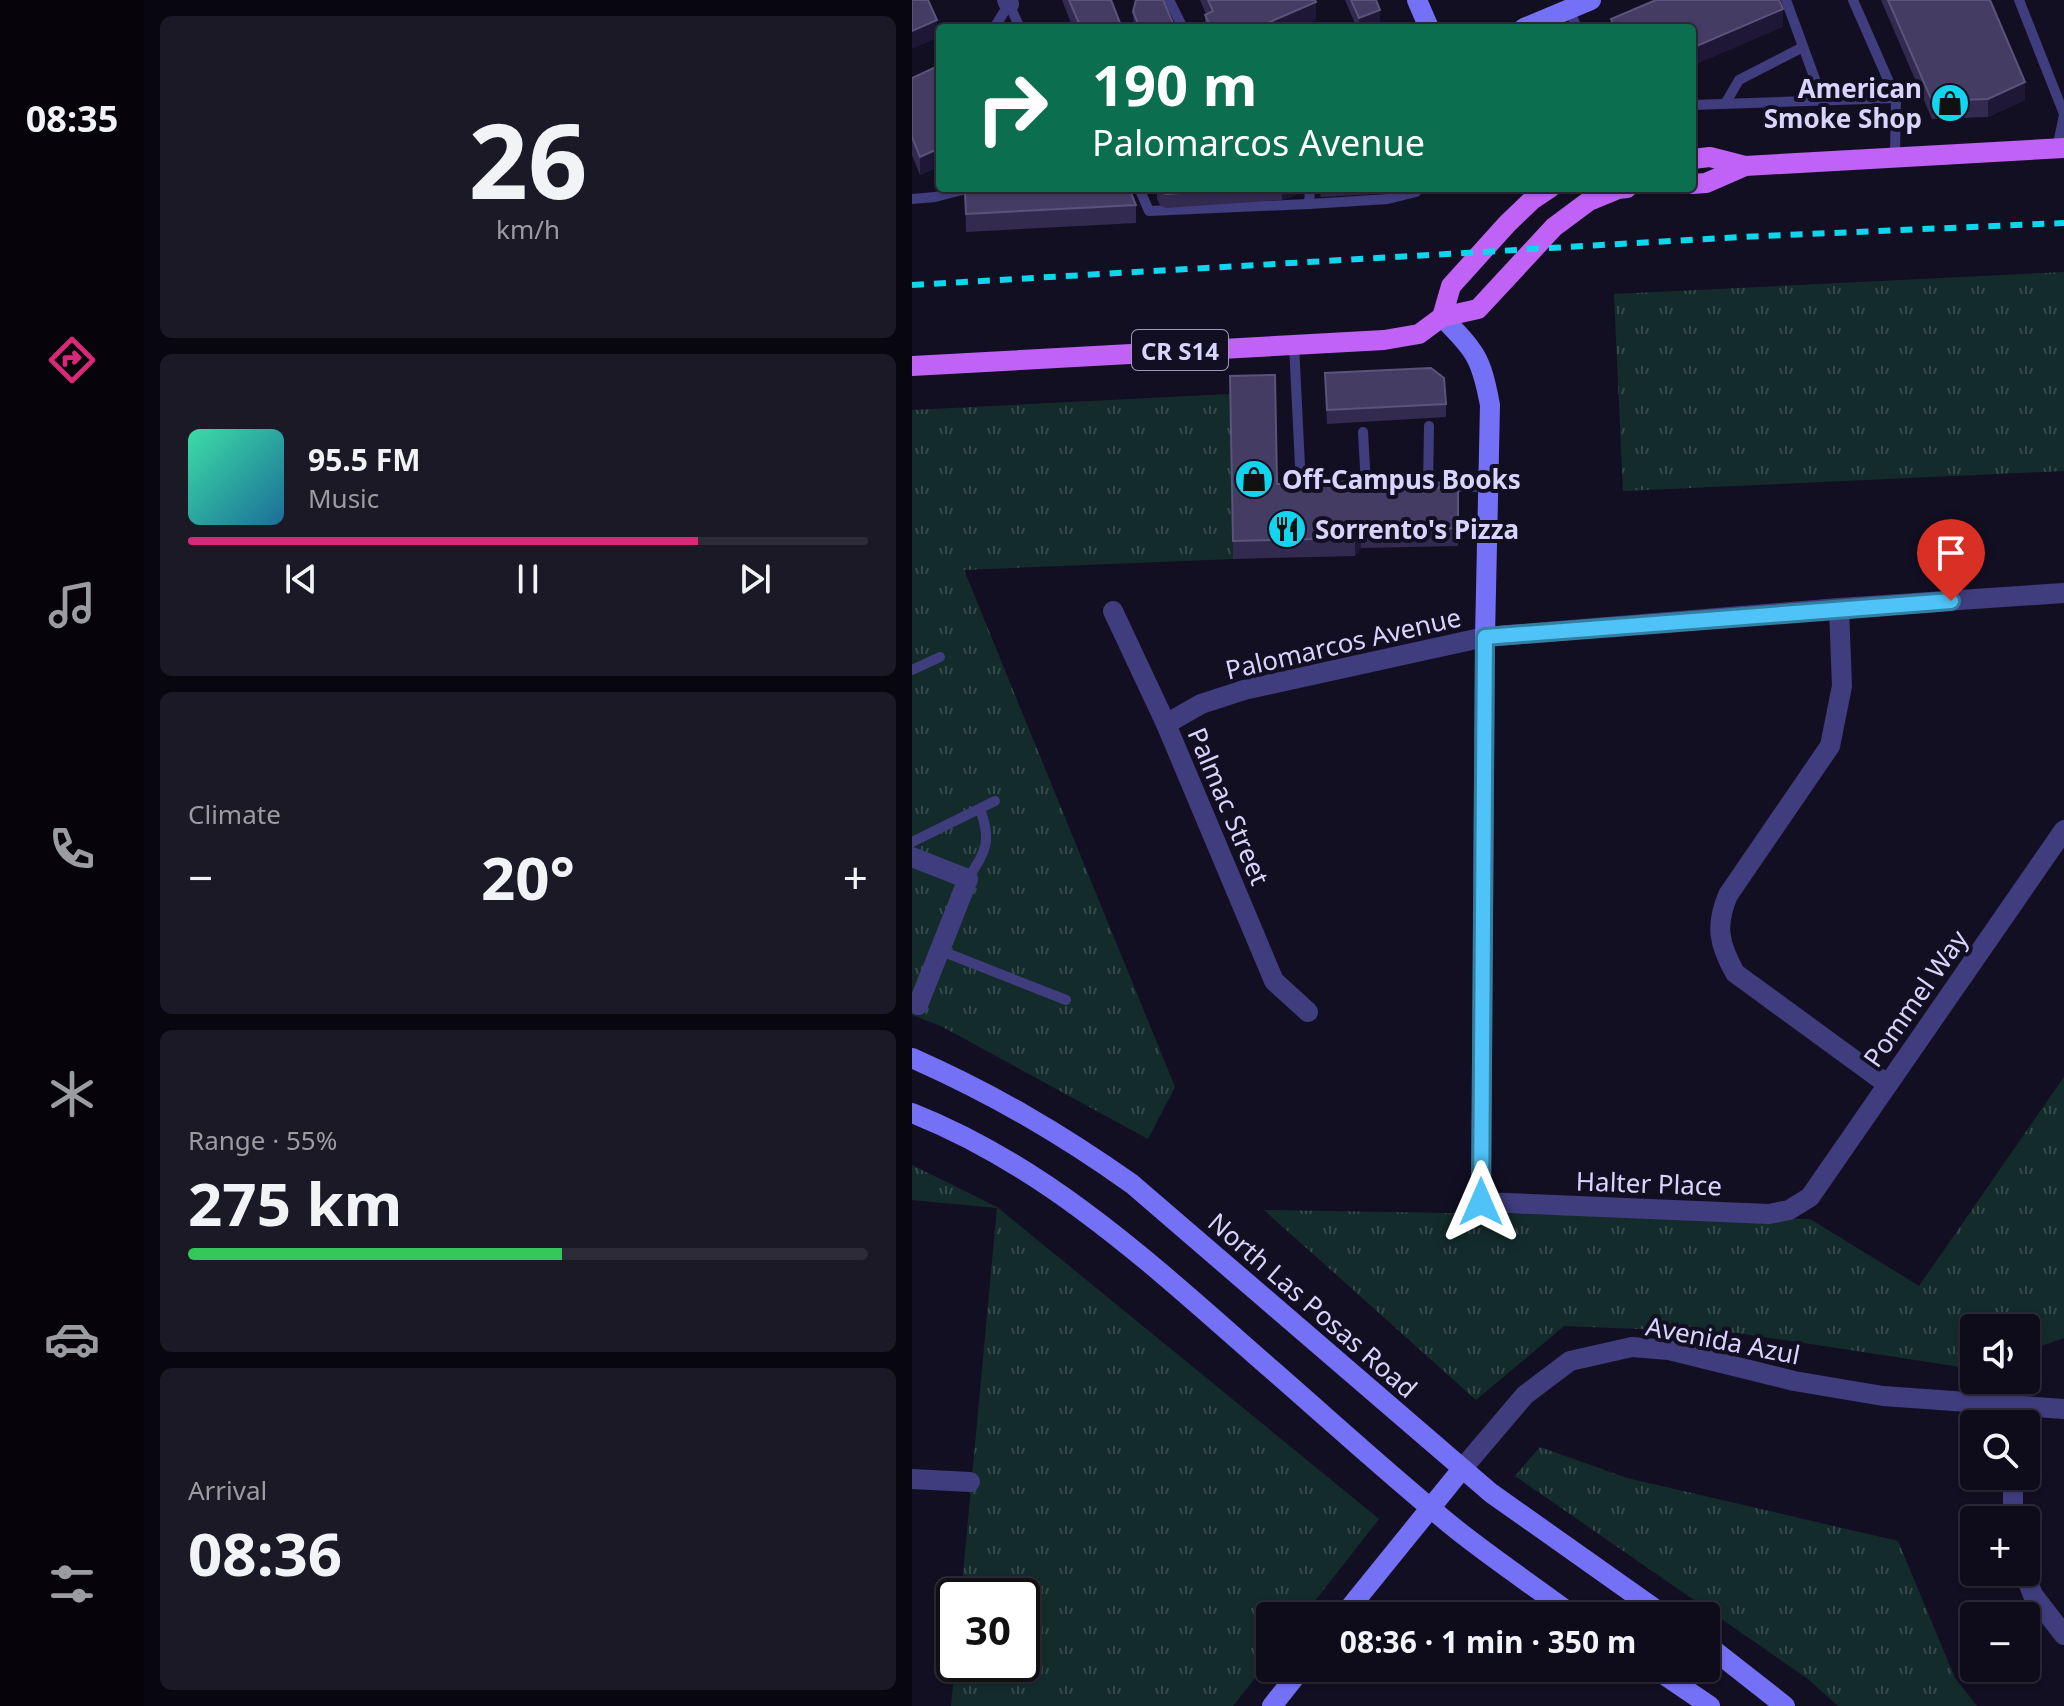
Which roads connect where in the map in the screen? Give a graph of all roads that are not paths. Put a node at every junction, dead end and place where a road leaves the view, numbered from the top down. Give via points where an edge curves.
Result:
1 (1169, 0) edge
2 (1417, 0) edge
3 (1591, 0) edge
4 (1786, 0) edge
5 (1853, 0) edge
6 (2019, 0) edge
7 (1008, 2) edge
8 (1573, 18) edge
9 (996, 24) edge
10 (1018, 24) edge
11 (1181, 24) edge
12 (1427, 24) edge
13 (1544, 24) edge
14 (1803, 47) junction
15 (1896, 98) junction
16 (1823, 101) junction
17 (1725, 104) junction
18 (1696, 105) edge
19 (2064, 114) edge
20 (2062, 147) edge
21 (1895, 157) junction
22 (1696, 159) edge
23 (1745, 166) junction
24 (1696, 184) edge
25 (954, 192) edge
26 (1141, 192) edge
27 (1310, 192) edge
28 (1416, 192) edge
29 (1611, 192) edge
30 (1527, 194) edge
31 (912, 199) edge
32 (1309, 204) junction
33 (1442, 317) junction
34 (1294, 345) junction
35 (912, 366) edge
36 (1429, 426) dead end
37 (1363, 432) dead end
38 (1327, 486) edge
39 (1340, 486) edge
40 (1366, 486) junction
41 (1428, 487) junction
42 (1489, 487) junction
43 (2064, 593) edge
44 (1839, 608) junction
45 (1113, 611) dead end
46 (1485, 637) junction
47 (940, 657) dead end
48 (912, 670) edge
49 (1166, 724) junction
50 (995, 801) dead end
51 (980, 809) junction
52 (2064, 830) edge
53 (912, 842) edge
54 (912, 857) edge
55 (968, 879) junction
56 (939, 950) junction
57 (1066, 1000) dead end
58 (918, 1005) dead end
59 (1308, 1012) dead end
60 (912, 1058) edge
61 (1887, 1084) junction
62 (912, 1113) edge
63 (1810, 1197) joint
64 (2064, 1409) edge
65 (1975, 1410) edge
66 (2040, 1412) edge
67 (1462, 1469) junction
68 (912, 1479) edge
69 (970, 1482) dead end
70 (1431, 1507) junction
71 (2029, 1586) edge
72 (1354, 1602) edge
73 (1556, 1602) edge
74 (1645, 1602) edge
75 (2064, 1635) edge
76 (1720, 1655) edge
77 (1291, 1682) edge
78 (1675, 1682) edge
79 (1272, 1705) edge
80 (1710, 1706) edge
81 (1785, 1706) edge

1 - 11 lane
2 - 12 main road
3 - 8 main road
4 - 14 lane
5 - 15 lane
6 - 19 lane
7 - 9 lane
7 - 10 lane
8 - 13 main road
14 - 16 lane
14 - 17 lane via 1739,80
15 - 16 lane
15 - 21 lane
16 - 17 lane
17 - 18 lane
19 - 20 lane
20 - 21 main road
21 - 23 main road
22 - 23 main road
23 - 24 main road
25 - 31 lane
26 - 32 lane via 1149,211
27 - 32 lane
28 - 32 lane
29 - 33 main road, CR S14 via 1554,227 1478,309
30 - 33 main road via 1451,286
33 - 34 main road, CR S14 via 1419,334
33 - 42 main road via 1473,349 1483,369 1490,405
34 - 35 main road, CR S14
34 - 38 lane via 1301,486
36 - 41 lane
37 - 40 lane
39 - 40 lane
40 - 41 lane
41 - 42 lane
42 - 46 main road
43 - 44 street, Palomarcos Avenue
44 - 46 street, Palomarcos Avenue
44 - 61 street via 1842,686 1830,746 1728,895 1721,912 1721,948 1735,973
45 - 49 street, Palmac Street
46 - 49 street, Palomarcos Avenue via 1244,690 1201,704
46 - 63 street, Halter Place via 1481,1202 1769,1214
47 - 48 lane
49 - 59 street, Palmac Street via 1274,981
50 - 51 lane
51 - 53 lane
51 - 55 lane via 988,830 986,851
52 - 61 street, Pommel Way
54 - 55 street
55 - 56 street
56 - 57 lane
56 - 58 street
60 - 67 main road, North Las Posas Road via 1020,1110 1132,1184
61 - 63 street, Pommel Way
62 - 70 main road via 1009,1161 1083,1209
64 - 66 street, Avenida Azul
65 - 67 street, Avenida Azul via 1794,1381 1669,1350 1632,1347 1570,1361 1525,1395
67 - 70 main road, Avenida Azul
67 - 74 main road, North Las Posas Road
68 - 69 street
70 - 72 main road, Avenida Azul
70 - 73 main road
71 - 75 street
76 - 81 main road
77 - 79 main road
78 - 80 main road

